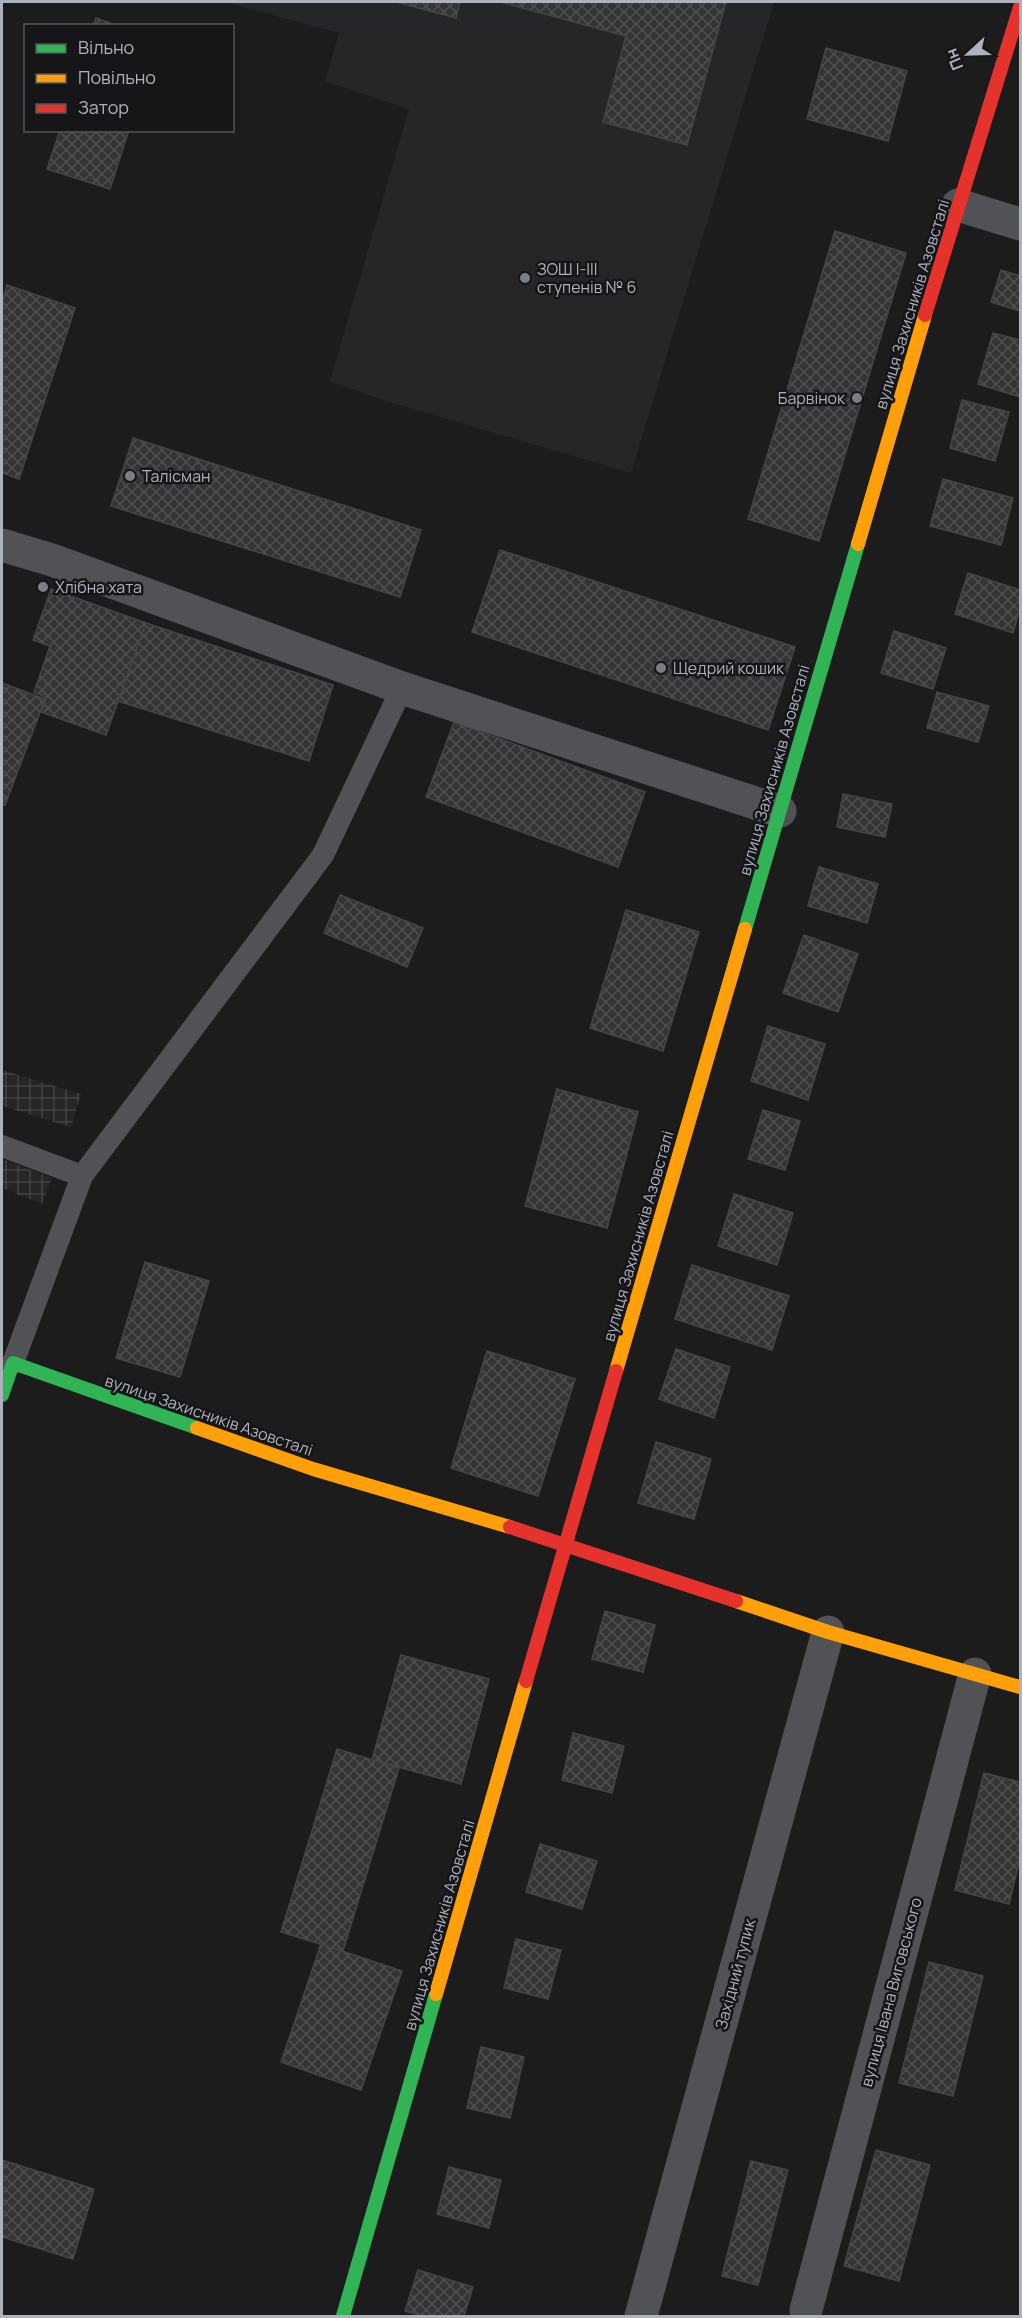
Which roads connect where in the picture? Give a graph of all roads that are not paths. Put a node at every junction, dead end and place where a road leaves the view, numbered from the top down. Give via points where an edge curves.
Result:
1 (1020, 8) edge
2 (958, 206) junction
3 (1020, 224) edge
4 (2, 545) edge
5 (402, 688) junction
6 (780, 811) junction
7 (2, 1146) edge
8 (82, 1176) junction
9 (13, 1363) junction
10 (2, 1395) edge
11 (566, 1544) junction
12 (828, 1632) junction
13 (975, 1674) junction
14 (1020, 1687) edge
15 (806, 2310) dead end
16 (343, 2316) edge
17 (641, 2316) edge

1 - 2 street, вулиця Захисників Азовсталі
2 - 3 street
2 - 6 street, вулиця Захисників Азовсталі
4 - 5 street
5 - 6 street
5 - 8 lane via 323,855
6 - 11 street, вулиця Захисників Азовсталі
7 - 8 lane
8 - 9 lane
9 - 10 street
9 - 11 street, вулиця Захисників Азовсталі via 313,1469
11 - 12 street
11 - 16 street, вулиця Захисників Азовсталі
12 - 13 street
12 - 17 street, Західний тупик
13 - 14 street
13 - 15 street, вулиця Івана Виговського

